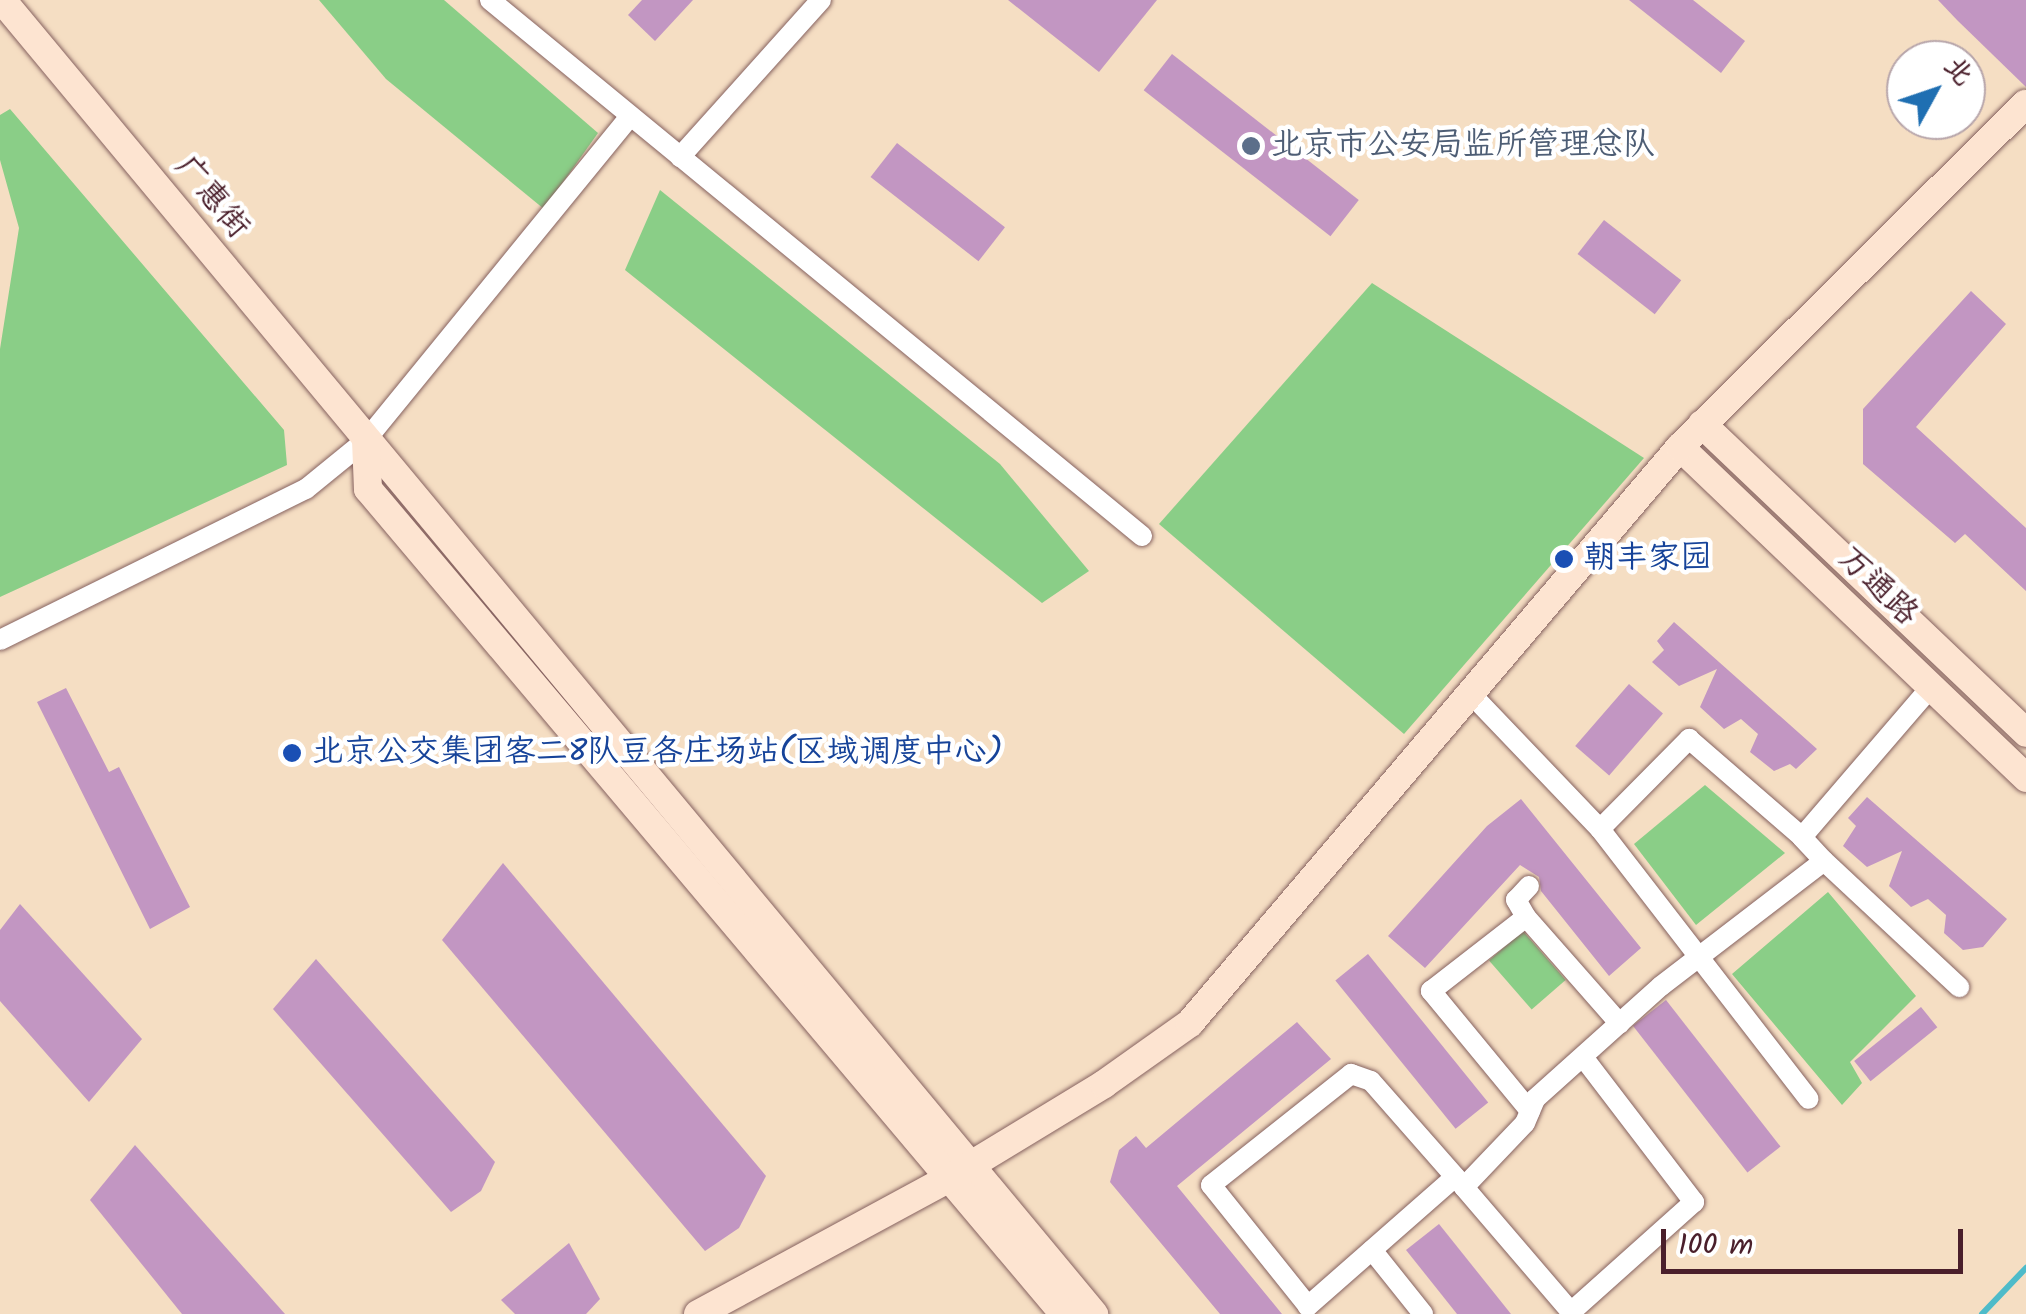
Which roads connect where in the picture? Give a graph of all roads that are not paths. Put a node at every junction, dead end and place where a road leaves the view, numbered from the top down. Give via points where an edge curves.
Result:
1 (2, 0) edge
2 (490, 0) edge
3 (821, 0) edge
4 (2026, 104) edge
5 (630, 116) junction
6 (680, 156) junction
7 (1702, 424) junction
8 (366, 440) junction
9 (1680, 447) junction
10 (1142, 536) dead end
11 (0, 640) edge
12 (1931, 687) junction
13 (1471, 694) junction
14 (2026, 732) edge
15 (2026, 778) edge
16 (1600, 829) junction
17 (1802, 837) junction
18 (1824, 861) junction
19 (1529, 886) dead end
20 (1526, 917) junction
21 (1701, 960) junction
22 (1959, 987) dead end
23 (1620, 1024) junction
24 (1582, 1058) junction
25 (1809, 1099) dead end
26 (1530, 1111) junction
27 (959, 1172) junction
28 (1459, 1182) junction
29 (1372, 1250) junction
30 (698, 1314) edge
31 (1064, 1314) edge
32 (1094, 1314) edge
33 (1423, 1314) edge

1 - 8 street, 广惠街
2 - 5 street
3 - 6 street
4 - 7 street
5 - 6 street
5 - 8 street
6 - 10 street
7 - 9 street
7 - 14 street, 万通路
8 - 11 street via 306,489
8 - 27 street via 368,489
9 - 12 street, 万通路
9 - 13 street
12 - 15 street, 万通路
12 - 17 street
13 - 16 street
13 - 27 street via 1190,1023
16 - 17 street via 1689,739
16 - 21 street
17 - 18 street
18 - 21 street
18 - 22 street
19 - 20 street via 1516,900
20 - 23 street
20 - 26 street via 1430,991
21 - 23 street
21 - 25 street
23 - 24 street
24 - 26 street
24 - 28 street via 1690,1191 1694,1202 1686,1214 1571,1312
26 - 28 street
27 - 30 street
27 - 31 street
27 - 32 street
28 - 29 street
28 - 29 street via 1371,1081 1351,1074 1211,1185 1308,1306
29 - 33 street

